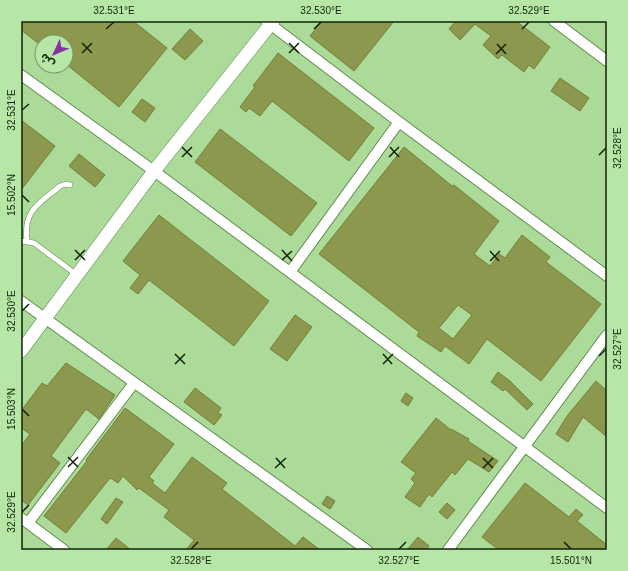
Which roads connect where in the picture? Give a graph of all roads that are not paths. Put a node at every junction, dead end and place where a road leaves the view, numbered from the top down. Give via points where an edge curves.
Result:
1 (554, 21) edge
2 (270, 22) edge
3 (607, 61) edge
4 (21, 75) edge
5 (399, 122) junction
6 (154, 171) junction
7 (70, 184) dead end
8 (28, 241) junction
9 (21, 242) edge
10 (290, 272) junction
11 (78, 275) junction
12 (607, 276) edge
13 (21, 301) edge
14 (45, 319) junction
15 (607, 335) edge
16 (21, 351) edge
17 (134, 383) junction
18 (525, 446) junction
19 (607, 508) edge
20 (24, 520) edge
21 (64, 550) edge
22 (367, 550) edge
23 (448, 550) edge

1 - 3 street
2 - 5 street
2 - 6 street
4 - 6 street
5 - 10 street
5 - 12 street
6 - 10 street
6 - 11 street
7 - 8 lane via 60,186 29,214 26,231
8 - 9 lane
8 - 11 lane via 47,251
10 - 18 street
11 - 14 street
13 - 14 street
14 - 16 street
14 - 17 street
15 - 18 street
17 - 20 street
17 - 22 street
18 - 19 street
18 - 23 street
20 - 21 street

